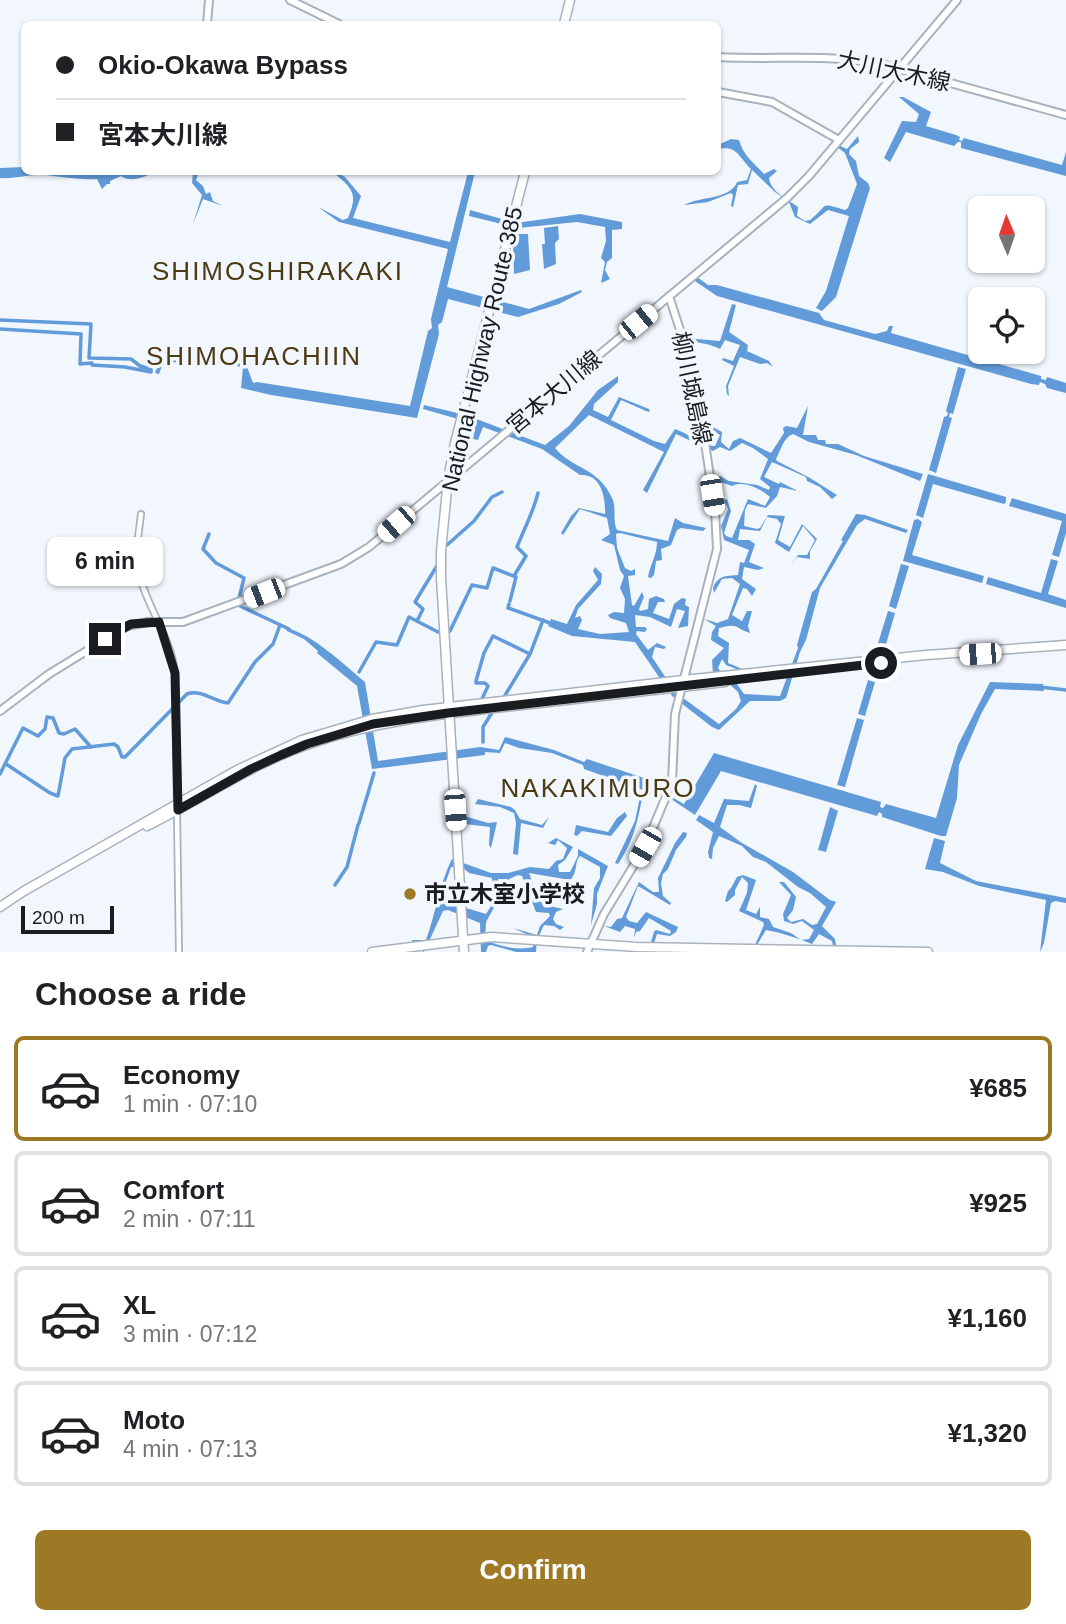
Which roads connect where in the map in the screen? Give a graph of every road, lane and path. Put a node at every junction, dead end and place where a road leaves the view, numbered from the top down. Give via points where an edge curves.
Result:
1 (209, 0) edge
2 (289, 0) edge
3 (570, 0) edge
4 (957, 0) edge
5 (207, 21) edge
6 (333, 21) edge
7 (565, 21) edge
8 (721, 57) edge
9 (899, 69) junction
10 (721, 93) edge
11 (1066, 115) edge
12 (839, 140) junction
13 (524, 175) edge
14 (669, 296) junction
15 (448, 479) junction
16 (141, 514) dead end
17 (159, 622) junction
18 (1066, 647) edge
19 (674, 688) junction
20 (448, 710) junction
21 (0, 711) edge
22 (178, 806) junction
23 (0, 910) edge
24 (463, 939) junction
25 (589, 948) edge
26 (825, 951) edge
27 (837, 951) edge
28 (179, 952) edge
29 (372, 952) edge
30 (464, 952) edge
31 (928, 952) edge

1 - 5 main road
2 - 6 main road
3 - 7 highway
4 - 9 main road
8 - 9 main road, 大川大木線 via 841,57
9 - 11 main road, 大川大木線
9 - 12 main road
10 - 12 main road via 772,102
12 - 14 main road via 787,198
13 - 15 highway, National Highway Route 385
14 - 15 main road, 宮本大川線
14 - 19 main road, 柳川城島線 via 695,376 718,538 716,558
15 - 17 main road, 宮本大川線 via 369,547 341,564 183,622
15 - 20 highway, National Highway Route 385 via 441,551
16 - 17 street via 138,567
17 - 21 main road, 宮本大川線 via 127,626
17 - 22 street via 174,662
18 - 19 highway via 939,654
19 - 20 highway
19 - 25 main road, 柳川城島線 via 672,778 645,847
20 - 22 highway via 329,731 237,769
20 - 24 highway, National Highway Route 385
22 - 23 highway via 34,885
22 - 28 street
24 - 25 highway via 491,937
24 - 29 highway
24 - 30 highway, National Highway Route 385
25 - 26 highway
26 - 27 highway
27 - 31 highway

